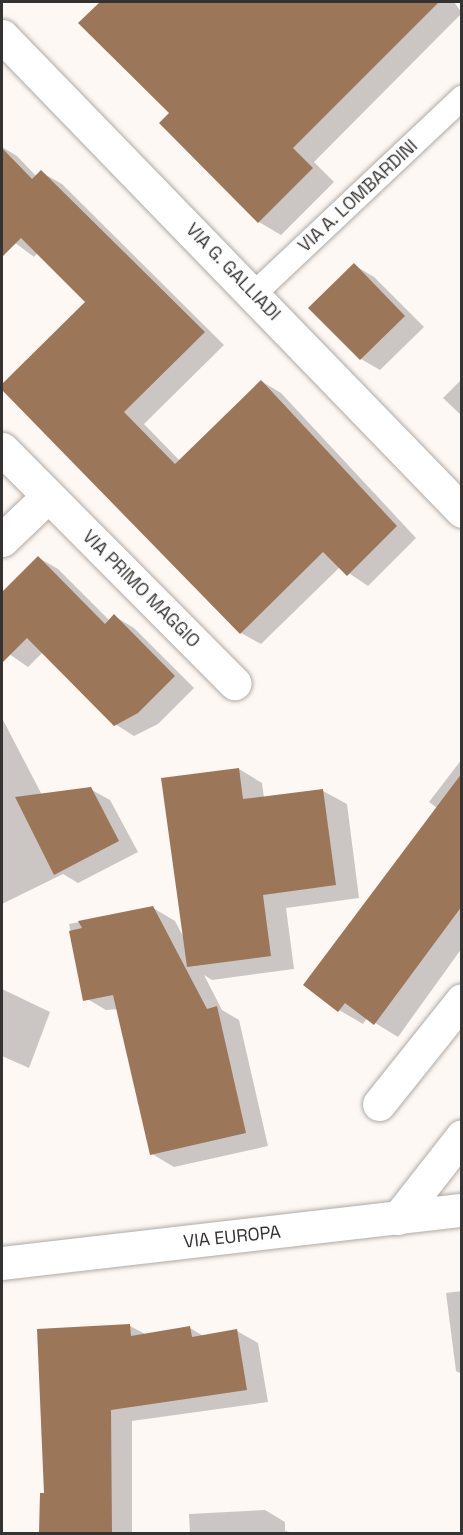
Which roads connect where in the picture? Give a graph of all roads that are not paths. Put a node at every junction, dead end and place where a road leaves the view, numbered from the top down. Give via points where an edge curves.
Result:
1 (2, 36) edge
2 (462, 98) edge
3 (254, 294) junction
4 (2, 449) edge
5 (48, 496) junction
6 (462, 511) edge
7 (2, 540) edge
8 (234, 683) dead end
9 (462, 1000) edge
10 (379, 1104) dead end
11 (462, 1136) edge
12 (462, 1210) edge
13 (398, 1218) junction
14 (2, 1263) edge

1 - 3 street, VIA G. GALLIADI
2 - 3 lane, VIA A. LOMBARDINI
3 - 6 street, VIA G. GALLIADI
4 - 5 street, VIA PRIMO MAGGIO
5 - 7 street
5 - 8 street, VIA PRIMO MAGGIO
9 - 10 street
11 - 13 street
12 - 13 street, VIA EUROPA
13 - 14 street, VIA EUROPA

